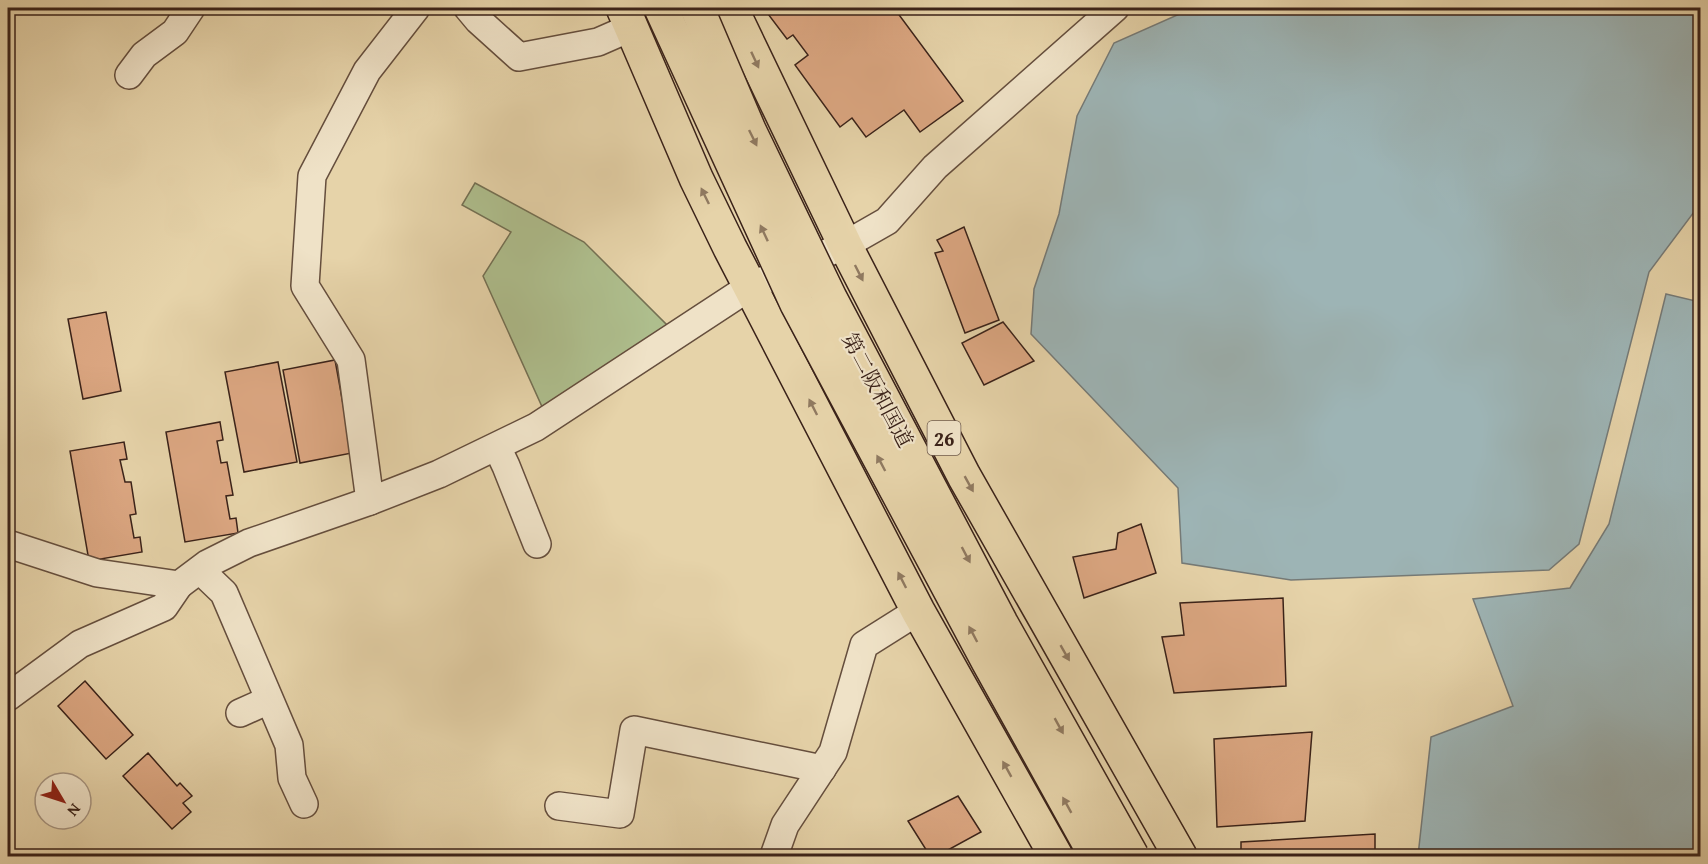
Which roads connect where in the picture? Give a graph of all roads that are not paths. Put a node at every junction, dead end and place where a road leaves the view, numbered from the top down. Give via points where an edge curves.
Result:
1 (191, 8) edge
2 (416, 8) edge
3 (468, 8) edge
4 (661, 8) edge
5 (697, 8) edge
6 (730, 8) edge
7 (1115, 8) edge
8 (626, 18) edge
9 (129, 75) dead end
10 (845, 245) junction
11 (751, 286) junction
12 (496, 447) junction
13 (370, 501) junction
14 (8, 544) edge
15 (537, 544) dead end
16 (189, 578) junction
17 (918, 611) junction
18 (8, 697) edge
19 (269, 700) junction
20 (240, 713) dead end
21 (822, 769) junction
22 (304, 804) dead end
23 (559, 806) dead end
24 (774, 856) edge
25 (1056, 856) edge
26 (1096, 856) edge
27 (1132, 856) edge
28 (1180, 856) edge

1 - 9 street via 175,32 144,55
2 - 13 street via 367,71 312,176 304,286 351,360
3 - 8 street via 519,57 598,42
26 -> 4 highway, 第二阪和国道, bridge via 797,304
5 -> 27 highway, 第二阪和国道 / 26, bridge via 749,130 830,298 1001,623
6 -> 10 highway, 26
7 - 10 street via 936,167 887,221
11 -> 8 highway via 696,178
10 - 11 street
10 -> 28 highway, 26 via 964,476
11 - 12 street via 546,421
17 -> 11 highway
12 - 13 street
12 - 15 street
13 - 16 street via 249,543 207,564
14 - 16 street via 97,573
16 - 18 street via 164,607 80,644
16 - 19 street via 224,593
17 - 21 street via 864,645 833,752
25 -> 17 highway
19 - 20 street
19 - 22 street via 289,745 292,778
21 - 23 street via 634,730 620,814
21 - 24 street via 785,825

